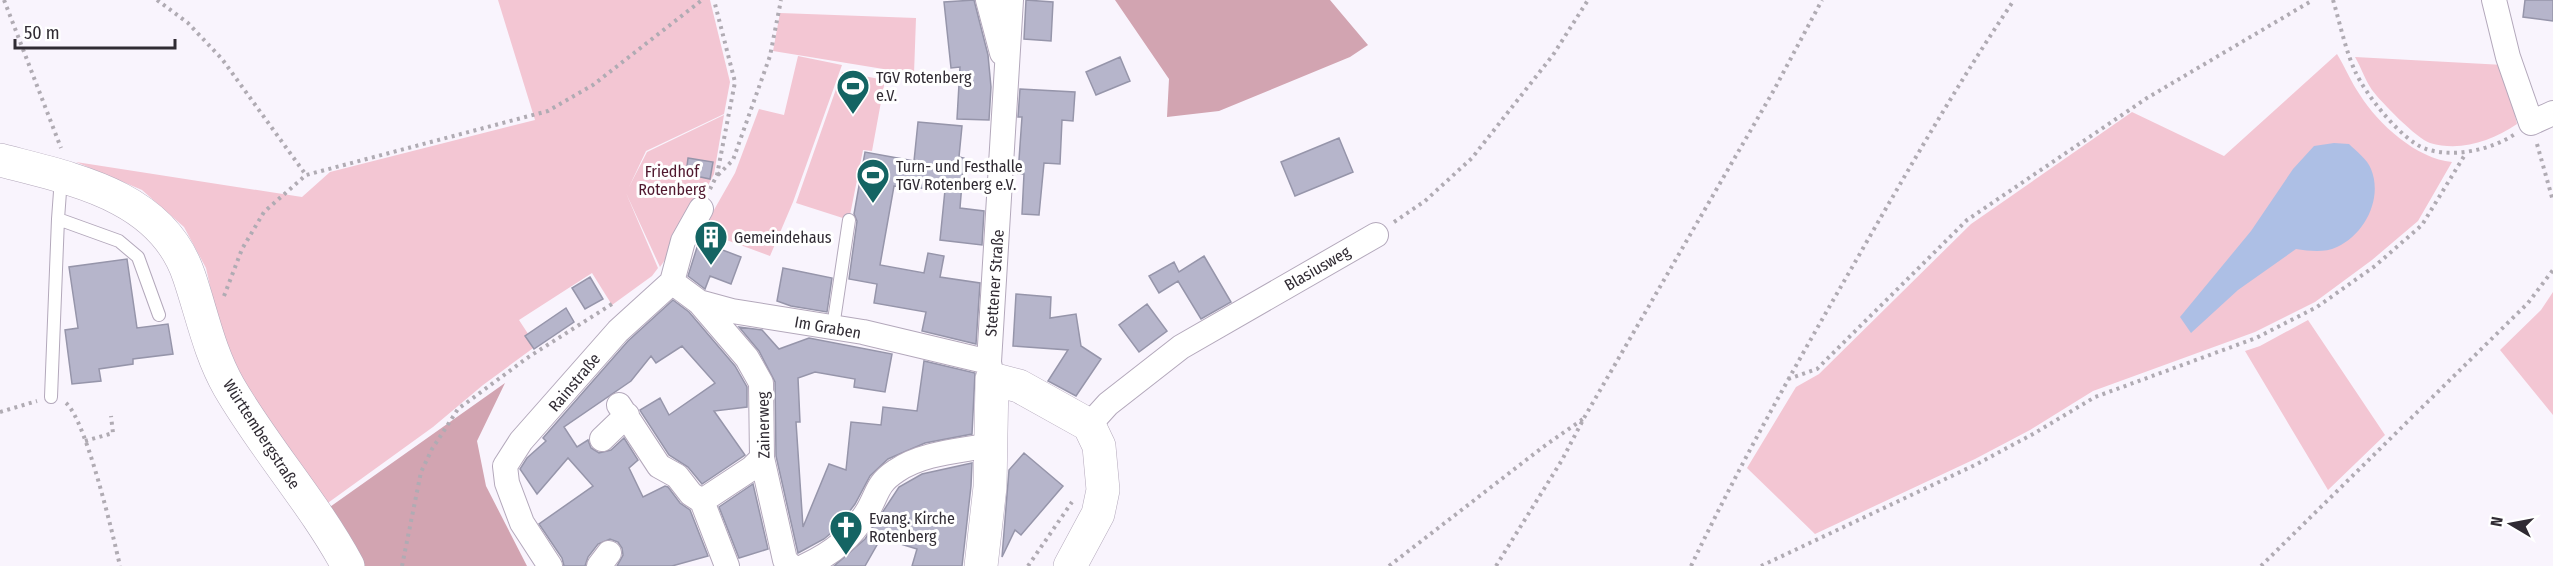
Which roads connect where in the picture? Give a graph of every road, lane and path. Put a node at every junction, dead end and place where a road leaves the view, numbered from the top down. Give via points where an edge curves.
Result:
1 (4, 0) edge
2 (157, 0) edge
3 (702, 0) edge
4 (714, 0) edge
5 (781, 0) edge
6 (988, 0) edge
7 (1011, 0) edge
8 (1587, 0) edge
9 (1822, 0) edge
10 (2014, 0) edge
11 (2313, 0) edge
12 (2333, 0) edge
13 (2494, 0) edge
14 (1007, 70) junction
15 (2553, 113) edge
16 (2531, 123) junction
17 (2466, 153) junction
18 (0, 160) edge
19 (306, 175) junction
20 (717, 176) junction
21 (62, 177) junction
22 (2553, 201) edge
23 (701, 209) joint
24 (58, 219) junction
25 (849, 220) dead end
26 (1376, 235) joint
27 (2553, 270) edge
28 (672, 282) junction
29 (223, 300) dead end
30 (615, 302) dead end
31 (699, 302) junction
32 (159, 315) dead end
33 (833, 327) junction
34 (991, 371) junction
35 (1788, 379) junction
36 (51, 397) joint
37 (0, 412) edge
38 (111, 416) dead end
39 (1584, 418) junction
40 (78, 419) dead end
41 (1089, 425) junction
42 (602, 439) dead end
43 (85, 441) junction
44 (990, 444) junction
45 (762, 458) junction
46 (702, 501) junction
47 (1074, 501) dead end
48 (787, 564) edge
49 (120, 566) edge
50 (348, 566) edge
51 (402, 566) edge
52 (550, 566) edge
53 (727, 566) edge
54 (981, 566) edge
55 (1028, 566) edge
56 (1070, 566) edge
57 (1389, 566) edge
58 (1496, 566) edge
59 (1691, 566) edge
60 (1761, 566) edge
61 (2261, 566) edge

1 - 21 path via 60,146
2 - 19 path via 188,23 222,59
3 - 19 path via 593,85 548,111
4 - 20 path via 735,82
5 - 20 path via 770,56 733,160
6 - 14 street
7 - 14 street, Stettener Straße
8 - 26 path via 1553,55 1472,158 1425,201
9 - 39 path
10 - 35 path via 1914,160
11 - 35 path via 2146,98 1967,220 1817,369
12 - 17 path via 2355,72 2373,102 2397,128 2425,149
13 - 16 street via 2508,57
14 - 34 street, Stettener Straße
15 - 16 street
16 - 17 path via 2502,143
16 - 22 path
17 - 60 path via 2422,225 2375,266 2317,307 2256,338 2095,397 1977,464
18 - 21 street, Württembergstraße
19 - 29 path via 264,212 242,249
20 - 23 path
21 - 24 lane
21 - 50 street, Württembergstraße via 108,192 138,208 160,226 189,274 207,338 228,386 332,536
23 - 28 street via 683,241
24 - 32 lane via 119,240 138,257
24 - 36 lane
25 - 33 lane
26 - 41 street, Blasiusweg via 1181,346 1108,404
27 - 61 path via 2528,303
28 - 31 street, Im Graben
28 - 52 street, Rainstraße via 612,339 521,441 506,466 507,483 522,523
30 - 51 path via 527,358 458,409 421,472
31 - 33 street, Im Graben
31 - 45 street, Zainerweg via 747,358 762,383
33 - 34 street, Im Graben
34 - 41 street
34 - 44 street, Stettener Straße
35 - 59 path
36 - 37 path
38 - 43 path via 113,433
39 - 57 path
39 - 58 path
40 - 43 path
41 - 56 street via 1099,446 1103,490 1098,514
42 - 46 street via 623,410 659,466 677,476
43 - 49 path
44 - 48 street via 930,457 896,471 878,487 868,510 830,554
44 - 54 street, Stettener Straße via 990,487
45 - 46 street
45 - 48 street, Zainerweg
46 - 53 street
47 - 55 path

